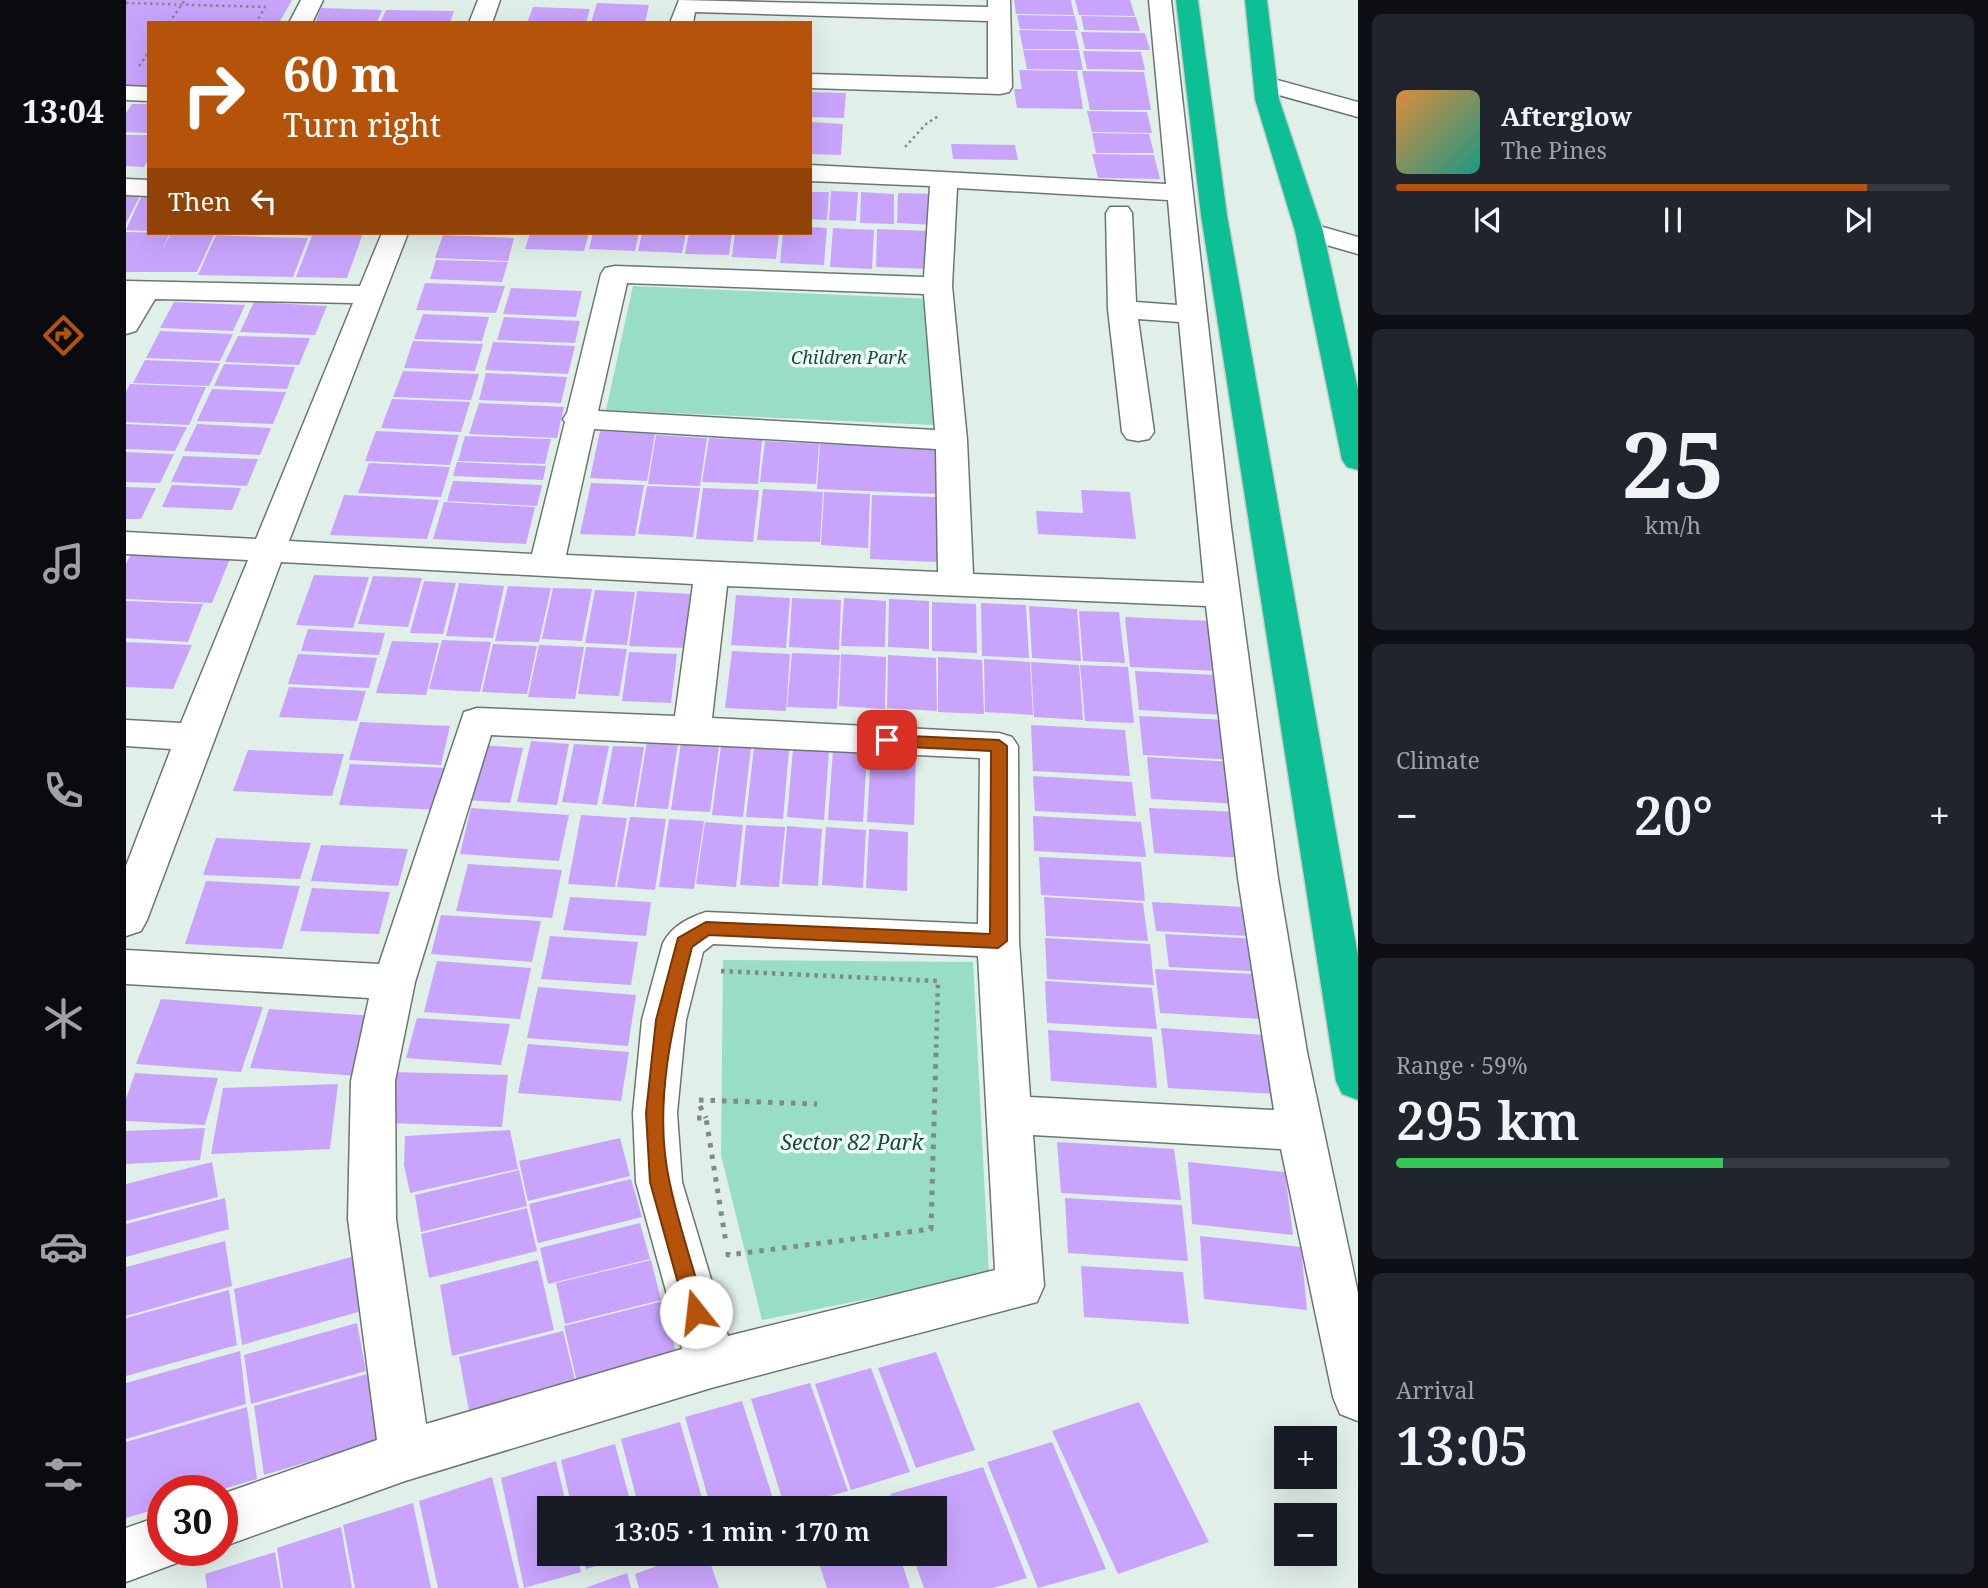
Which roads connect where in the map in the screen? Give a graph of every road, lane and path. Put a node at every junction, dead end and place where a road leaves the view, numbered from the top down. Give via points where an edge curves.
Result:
1 (185, 0) edge
2 (312, 0) edge
3 (489, 0) edge
4 (1160, 0) edge
5 (1187, 0) edge
6 (1256, 0) edge
7 (126, 3) edge
8 (181, 5) junction
9 (1000, 7) edge
10 (170, 21) edge
11 (257, 21) edge
12 (301, 21) edge
13 (481, 21) edge
14 (682, 21) edge
15 (812, 81) edge
16 (1266, 85) junction
17 (126, 93) edge
18 (147, 94) edge
19 (1358, 110) edge
20 (944, 112) dead end
21 (812, 173) edge
22 (842, 174) junction
23 (944, 179) junction
24 (126, 187) edge
25 (147, 188) edge
26 (1182, 193) junction
27 (1119, 213) dead end
28 (1309, 231) junction
29 (394, 235) edge
30 (1358, 246) edge
31 (938, 286) junction
32 (136, 290) edge
33 (370, 295) junction
34 (1122, 309) junction
35 (1194, 315) junction
36 (126, 325) edge
37 (579, 419) junction
38 (1138, 432) dead end
39 (951, 440) junction
40 (1358, 460) edge
41 (126, 542) edge
42 (270, 548) junction
43 (547, 563) junction
44 (711, 574) junction
45 (956, 586) junction
46 (1222, 595) junction
47 (692, 730) junction
48 (126, 733) edge
49 (194, 737) junction
50 (126, 920) edge
51 (998, 941) junction
52 (126, 967) edge
53 (709, 971) dead end
54 (394, 982) junction
55 (1358, 1081) edge
56 (698, 1087) dead end
57 (697, 1100) junction
58 (817, 1104) dead end
59 (655, 1113) junction
60 (1011, 1115) junction
61 (706, 1118) junction
62 (1300, 1131) junction
63 (711, 1364) junction
64 (1358, 1397) edge
65 (405, 1456) junction
66 (238, 1515) edge
67 (147, 1548) edge
68 (126, 1555) edge

1 - 8 path
2 - 12 street
3 - 13 street
4 - 26 street
5 - 55 highway via 1214,215
6 - 16 highway
7 - 8 path
8 - 10 path
8 - 11 path via 265,7
9 - 14 street via 686,5
9 - 15 street via 1000,87
16 - 19 street
16 - 28 highway
17 - 18 street
20 - 22 path via 926,124 894,159
21 - 22 street
22 - 23 street
23 - 26 street
23 - 31 street
24 - 25 street
26 - 35 street
27 - 34 street
28 - 30 street
28 - 40 highway
29 - 33 street
31 - 37 street via 615,274
31 - 39 street
32 - 33 street
32 - 36 street
33 - 42 street
34 - 35 street
34 - 38 street
35 - 46 street
37 - 39 street
37 - 43 street
39 - 45 street
41 - 42 street
42 - 43 street
42 - 49 street
43 - 44 street
44 - 45 street
44 - 47 street
45 - 46 street
46 - 62 street via 1272,974
47 - 51 street via 999,746
47 - 54 street via 477,722
48 - 49 street
49 - 50 street
51 - 59 street via 706,928 684,943 664,1020
51 - 60 street
52 - 54 street
53 - 61 path via 939,981 931,1229 728,1255
54 - 65 street via 373,1081 372,1219
56 - 57 path
57 - 58 path
57 - 61 path
59 - 61 path
59 - 63 street via 659,1182
60 - 62 street
60 - 63 street via 1020,1286
62 - 64 street via 1333,1301
63 - 65 street
65 - 66 street
67 - 68 street

